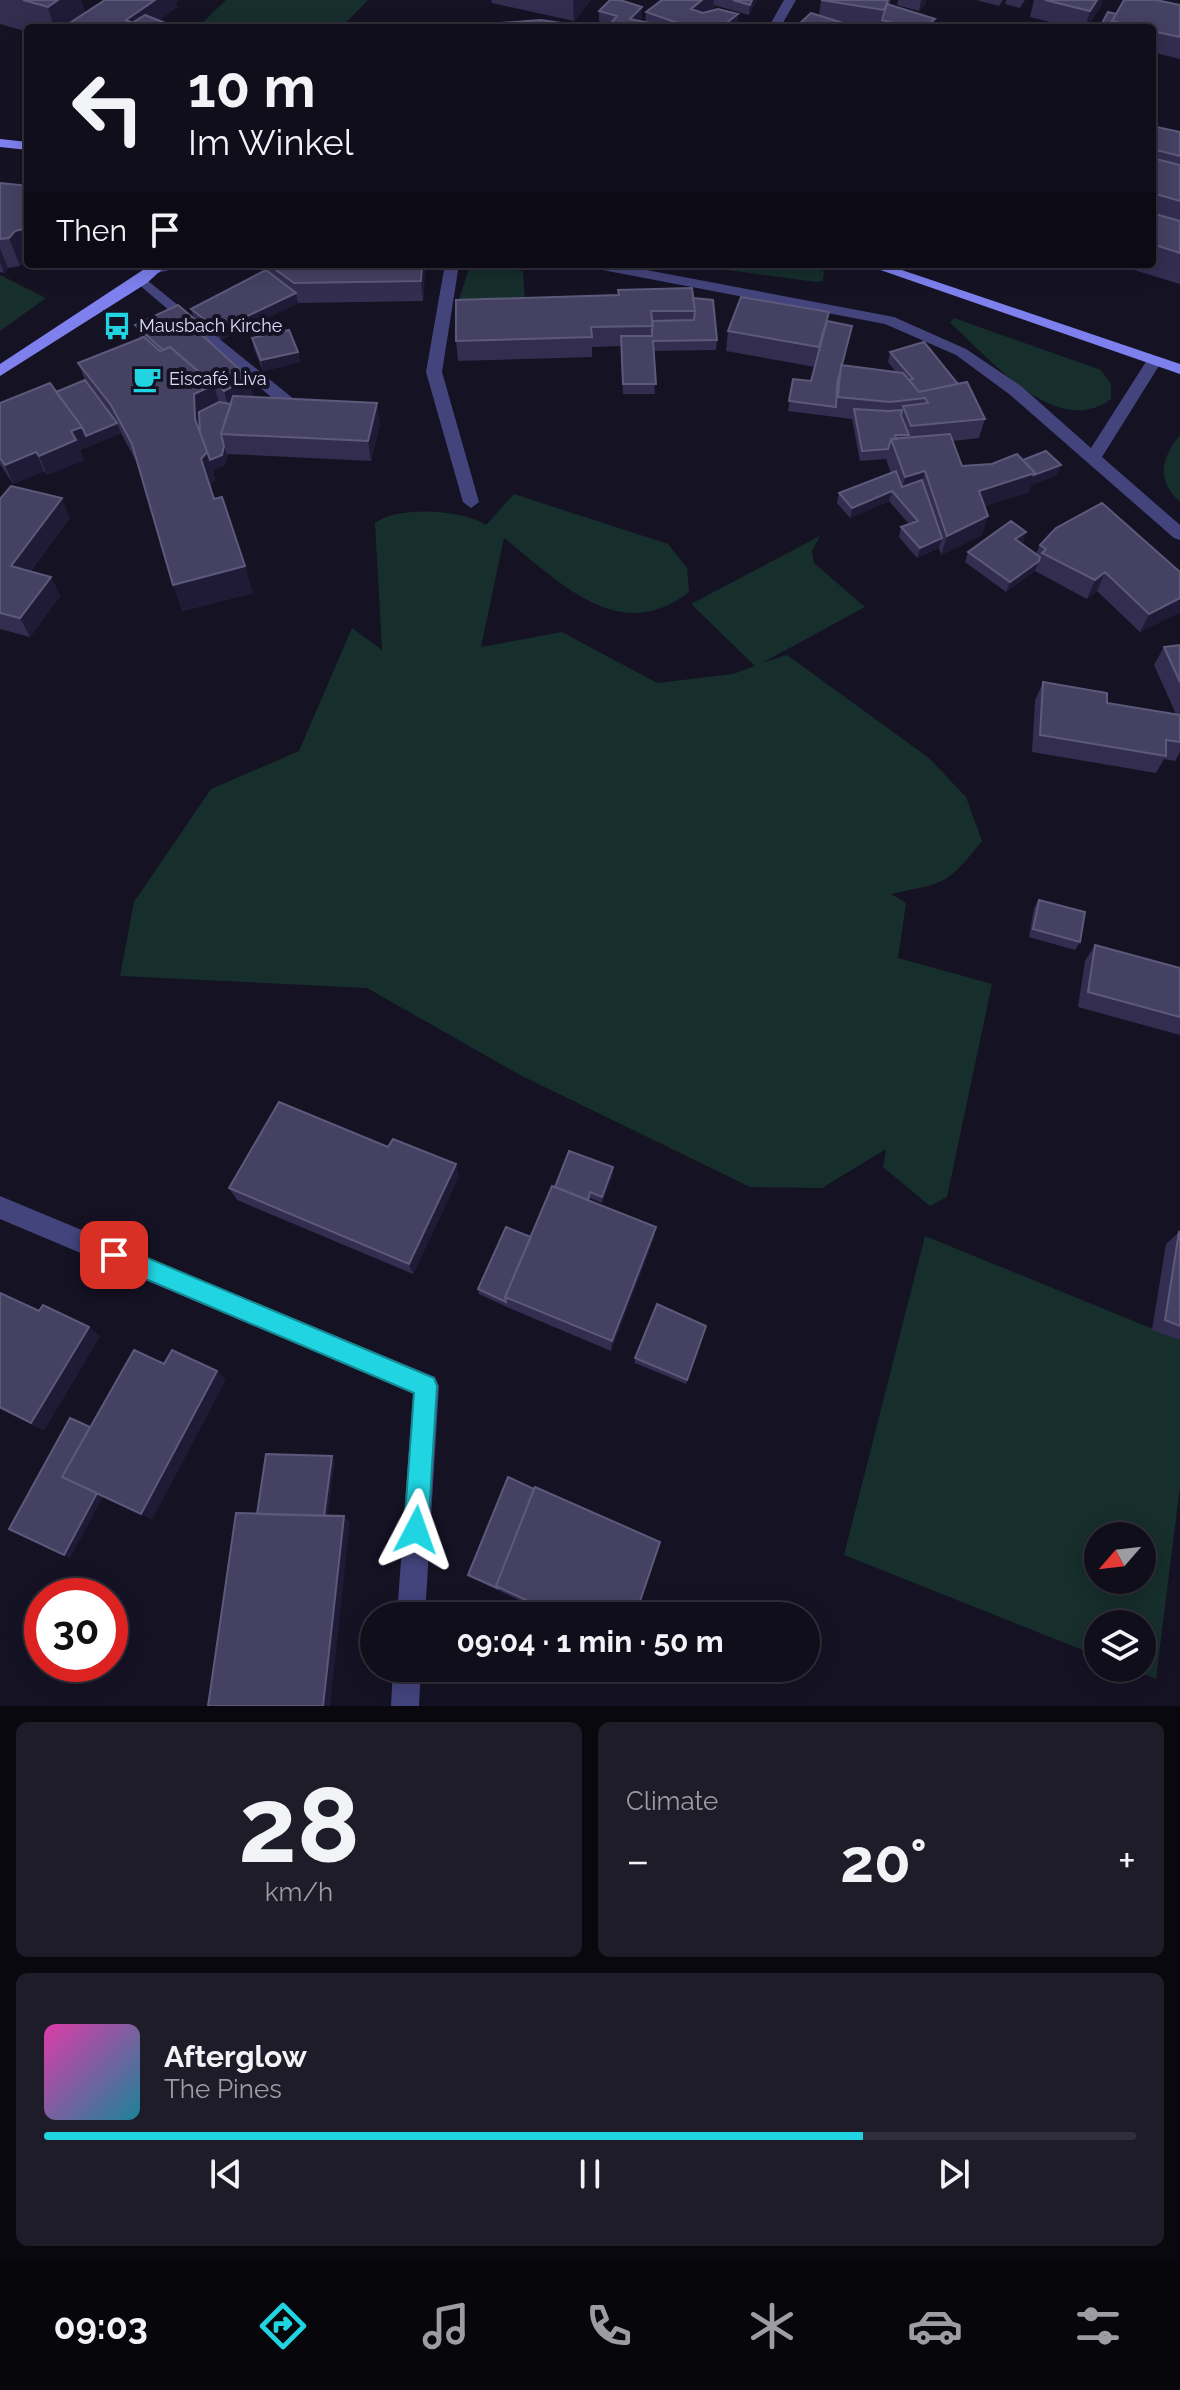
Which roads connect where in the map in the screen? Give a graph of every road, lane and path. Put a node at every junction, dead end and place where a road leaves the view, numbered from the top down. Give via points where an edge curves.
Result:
1 (790, 0) edge
2 (776, 24) edge
3 (0, 143) edge
4 (24, 146) edge
5 (157, 268) edge
6 (451, 268) edge
7 (613, 268) edge
8 (882, 268) edge
9 (142, 280) junction
10 (1154, 361) junction
11 (1180, 369) edge
12 (0, 371) edge
13 (330, 405) edge
14 (1094, 456) junction
15 (471, 502) dead end
16 (1180, 534) edge
17 (0, 1207) edge
18 (412, 1602) edge
19 (406, 1682) edge
20 (405, 1706) edge

1 - 2 street
3 - 4 main road
5 - 9 main road
6 - 15 street via 434,372
7 - 14 street via 889,320 961,352
8 - 10 main road
9 - 12 main road
9 - 13 street via 291,405
10 - 11 main road
10 - 14 street
14 - 16 street
17 - 18 street via 426,1386
19 - 20 street

